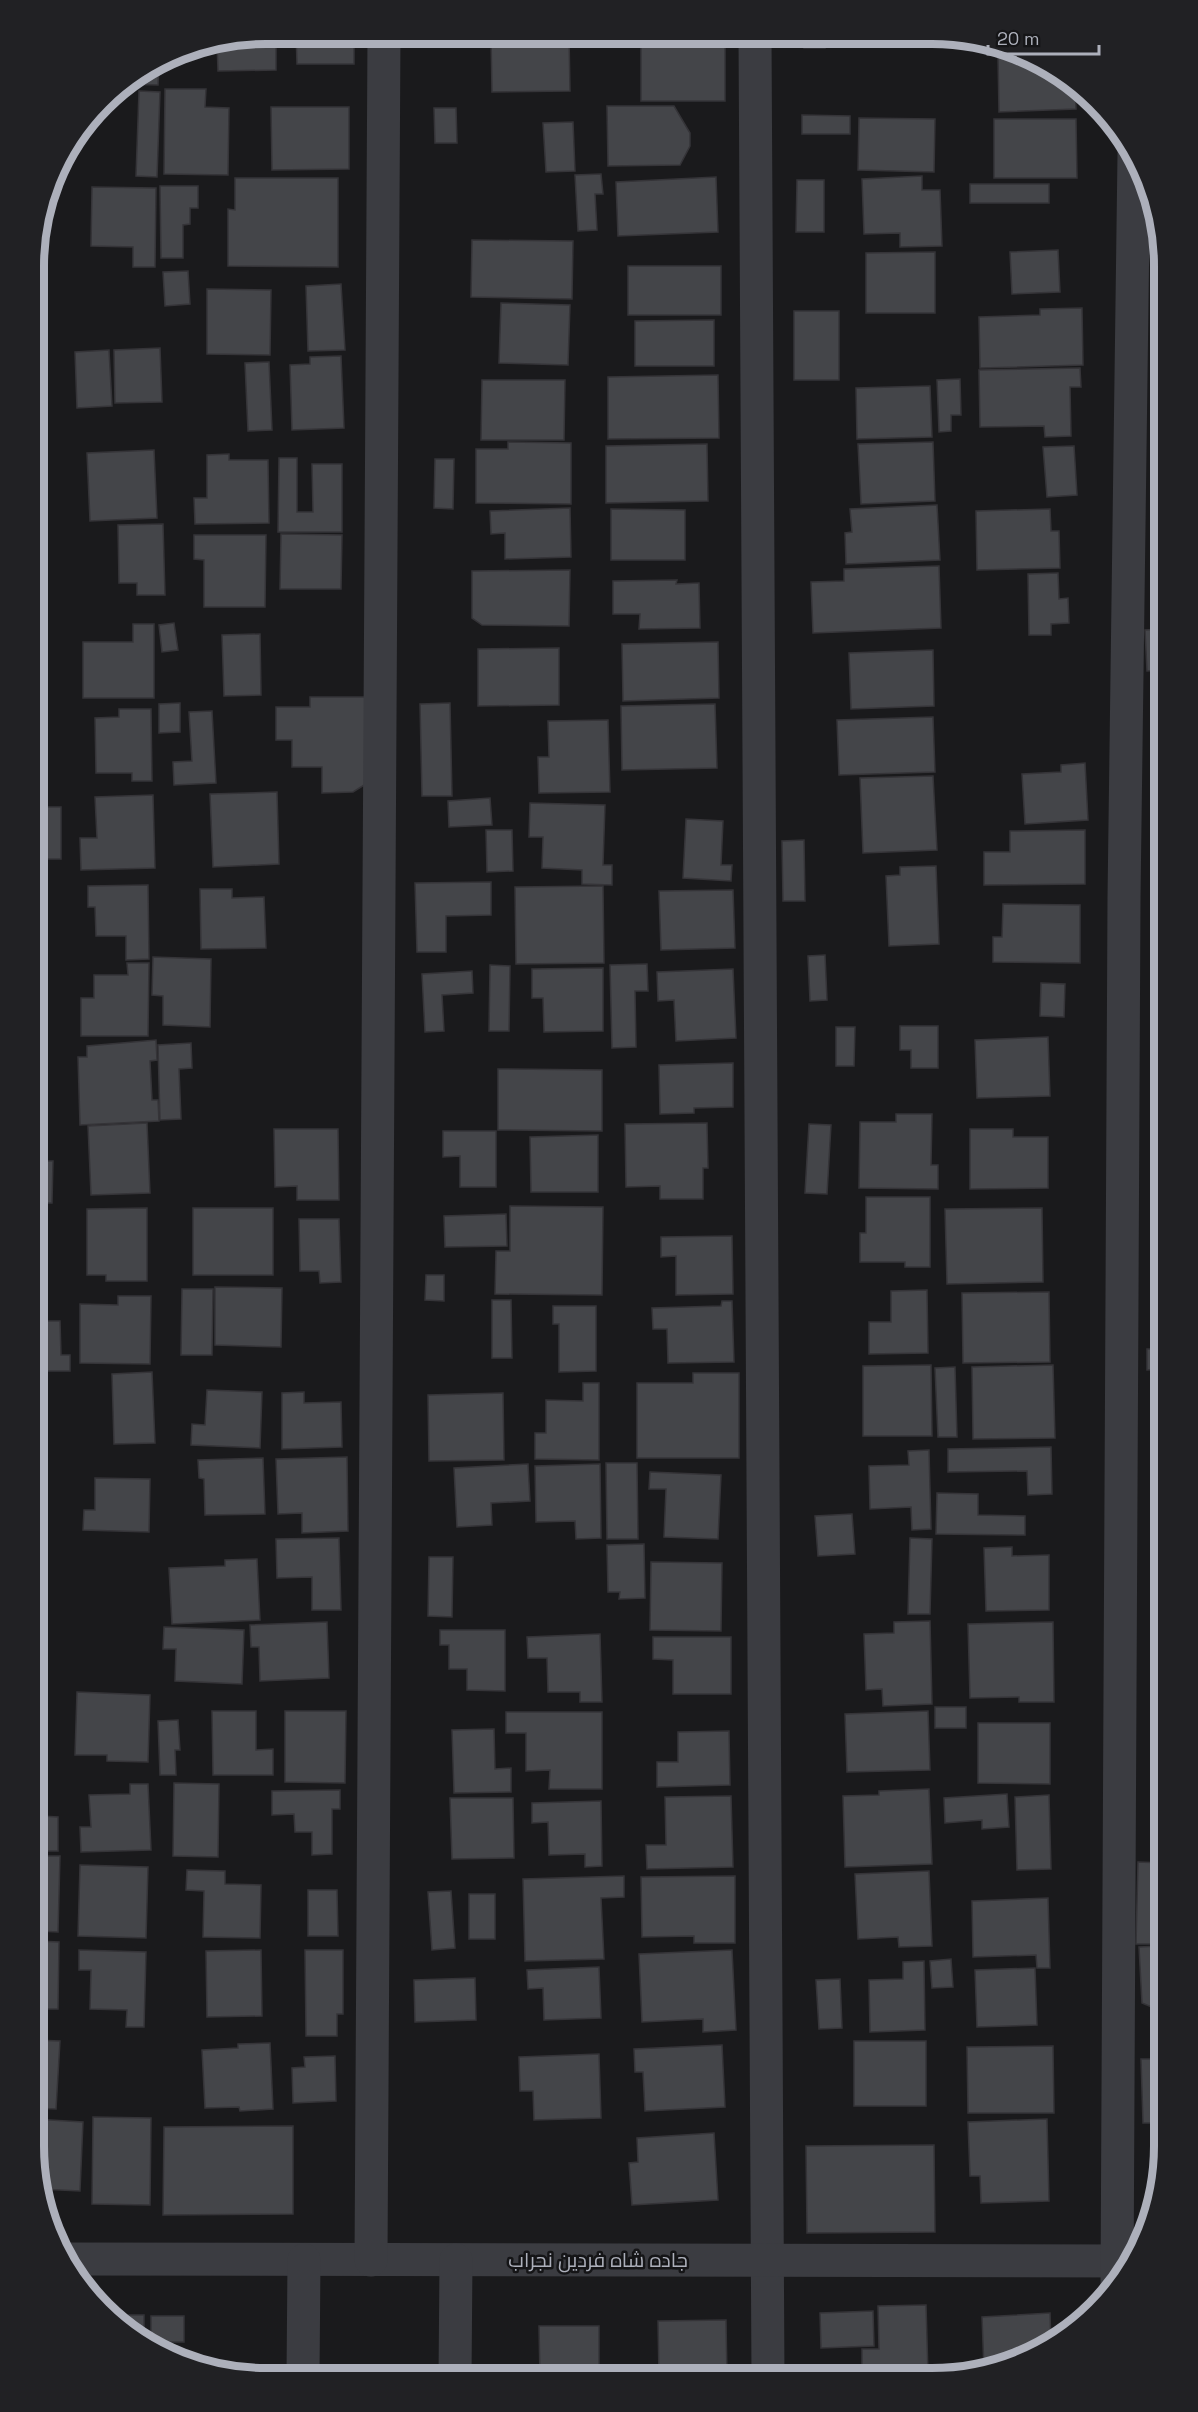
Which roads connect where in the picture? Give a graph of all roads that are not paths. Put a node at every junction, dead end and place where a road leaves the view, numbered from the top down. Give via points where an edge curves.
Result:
1 (384, 44) edge
2 (755, 44) edge
3 (1134, 171) edge
4 (74, 2259) edge
5 (371, 2259) junction
6 (304, 2260) junction
7 (456, 2260) junction
8 (768, 2260) junction
9 (1122, 2262) edge
10 (1117, 2270) edge
11 (303, 2368) edge
12 (455, 2368) edge
13 (768, 2368) edge

1 - 5 street
2 - 8 street
3 - 9 street via 1124,898
4 - 6 street, جاده شاه فردین نجراب
5 - 6 street, جاده شاه فردین نجراب
5 - 7 street, جاده شاه فردین نجراب
6 - 11 street
7 - 8 street, جاده شاه فردین نجراب
7 - 12 street
8 - 10 street, جاده شاه فردین نجراب
8 - 13 street

